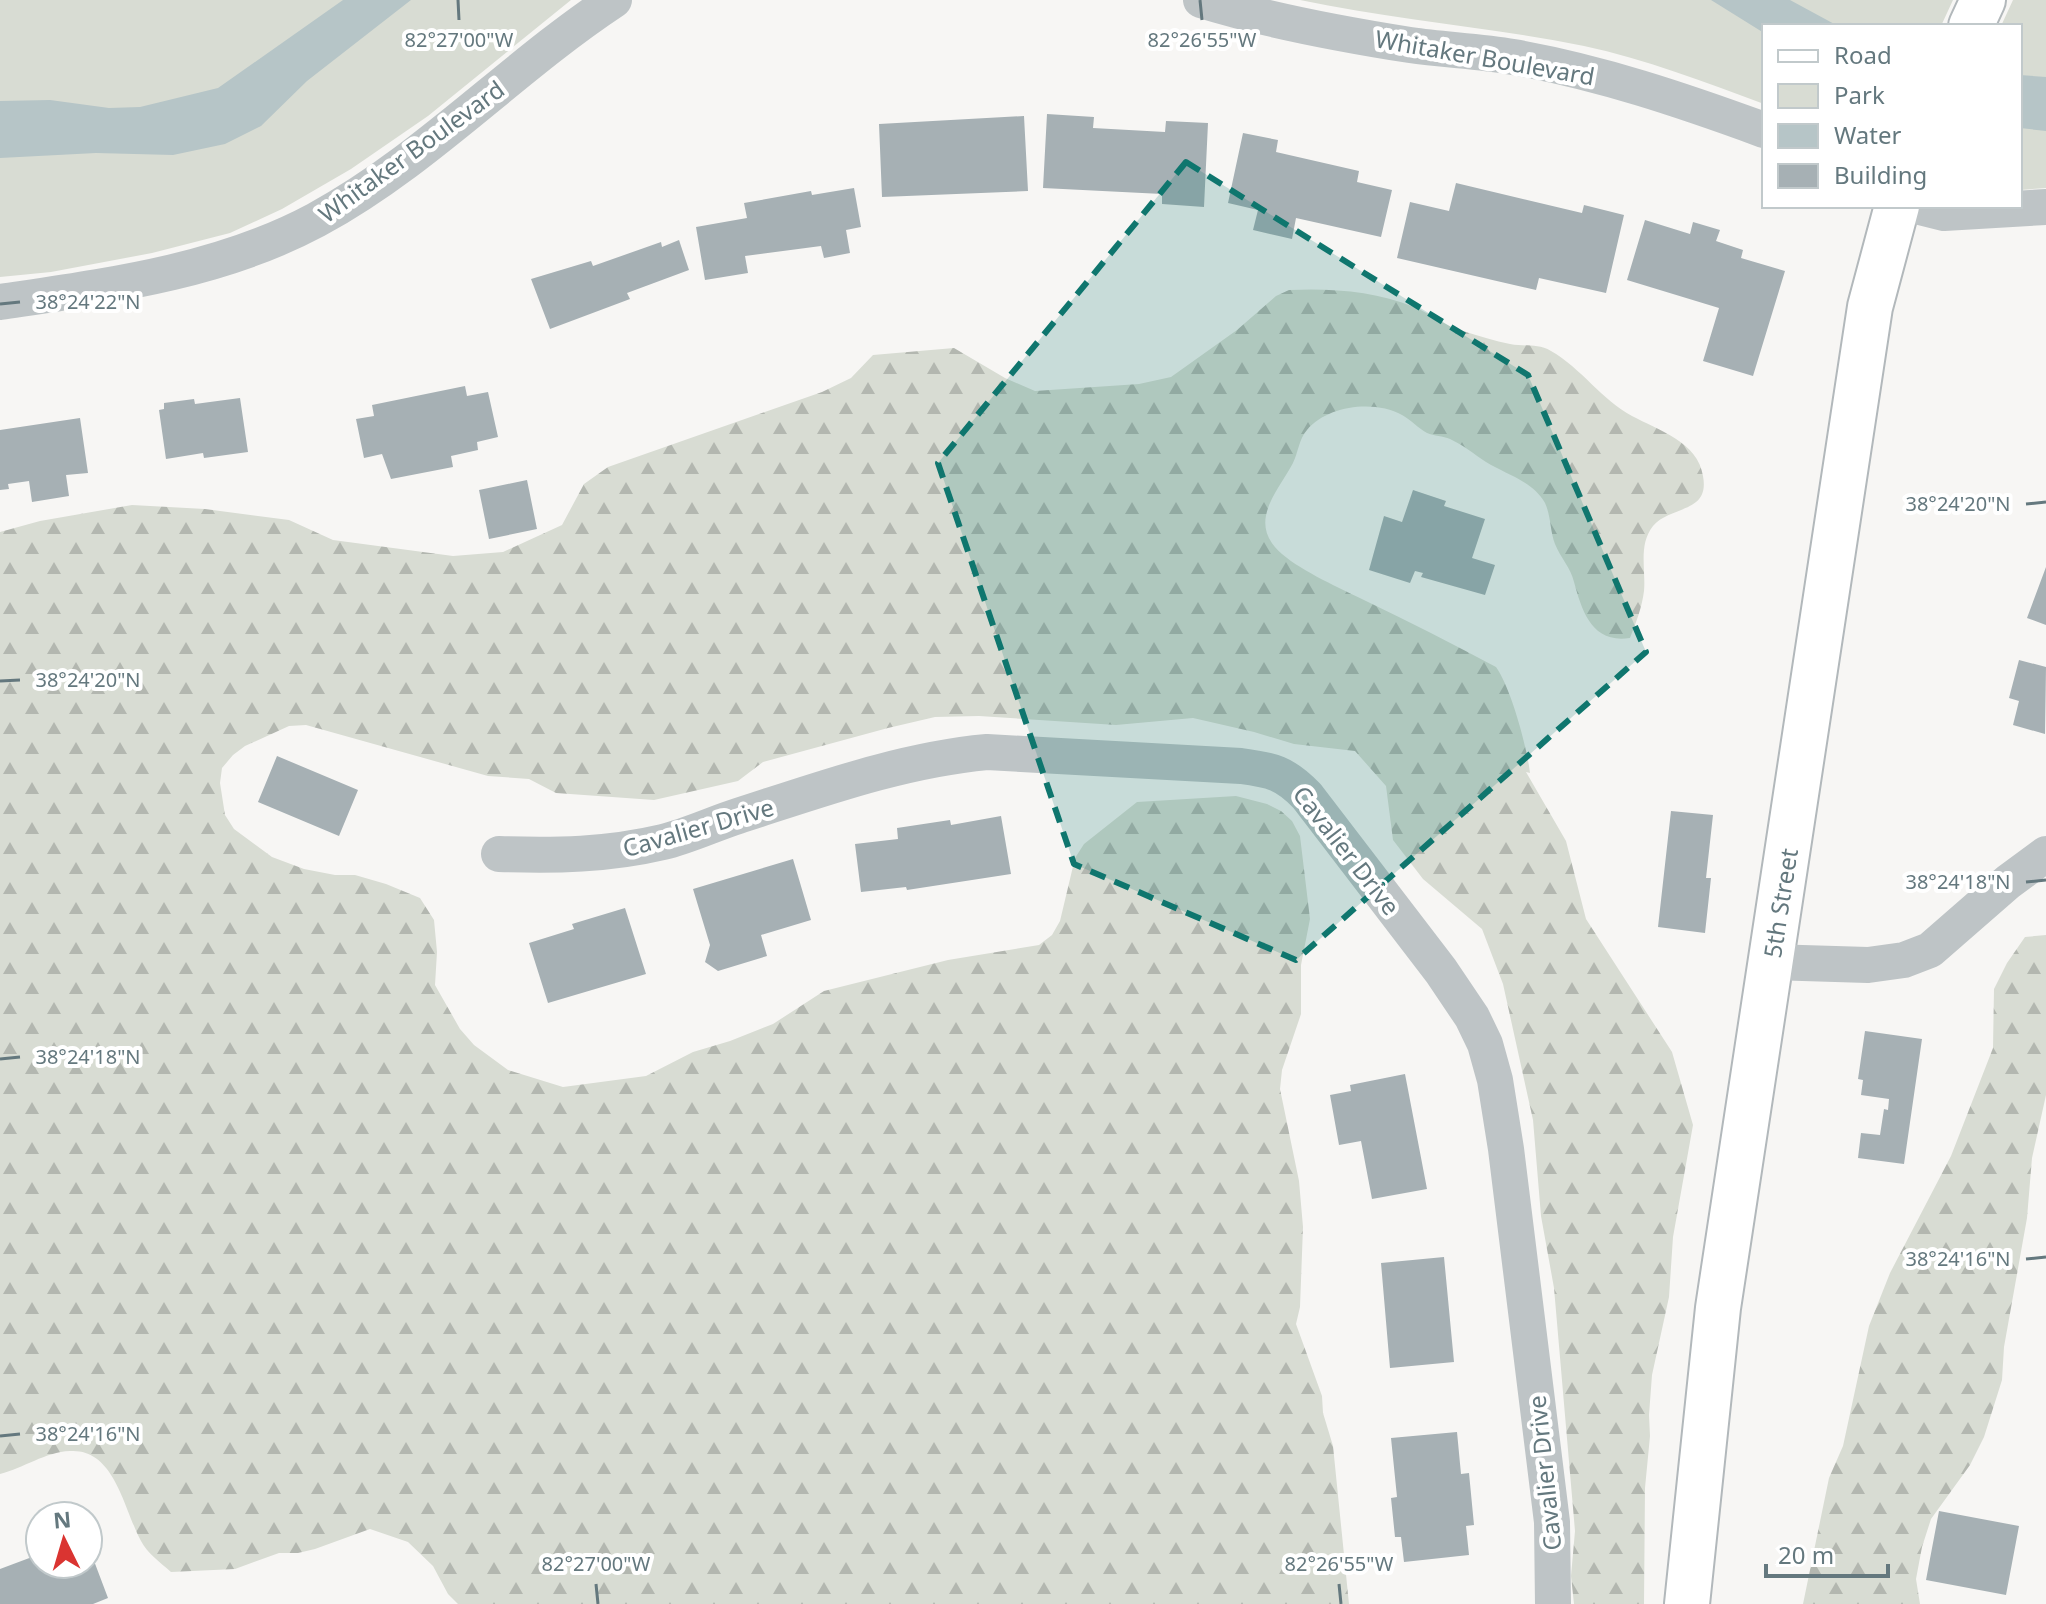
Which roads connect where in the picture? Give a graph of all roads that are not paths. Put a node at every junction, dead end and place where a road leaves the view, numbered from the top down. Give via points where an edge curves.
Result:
1 (614, 0) edge
2 (1201, 0) edge
3 (1762, 129) edge
4 (2046, 207) edge
5 (1896, 208) edge
6 (1924, 208) edge
7 (0, 302) edge
8 (499, 854) dead end
9 (2046, 854) edge
10 (1771, 962) junction
11 (1553, 1604) edge
12 (1687, 1604) edge

1 - 7 street, Whitaker Boulevard via 431,143 317,220 212,262
2 - 3 street, Whitaker Boulevard via 1304,26 1586,72
4 - 6 street via 1944,213
5 - 10 main road, 5th Street via 1870,307
8 - 11 street, Cavalier Drive via 561,856 667,841 905,765 987,752 1241,766 1291,779 1441,971 1485,1044 1506,1149 1550,1506
9 - 10 street via 1930,950 1868,965
10 - 12 main road, 5th Street via 1718,1308

